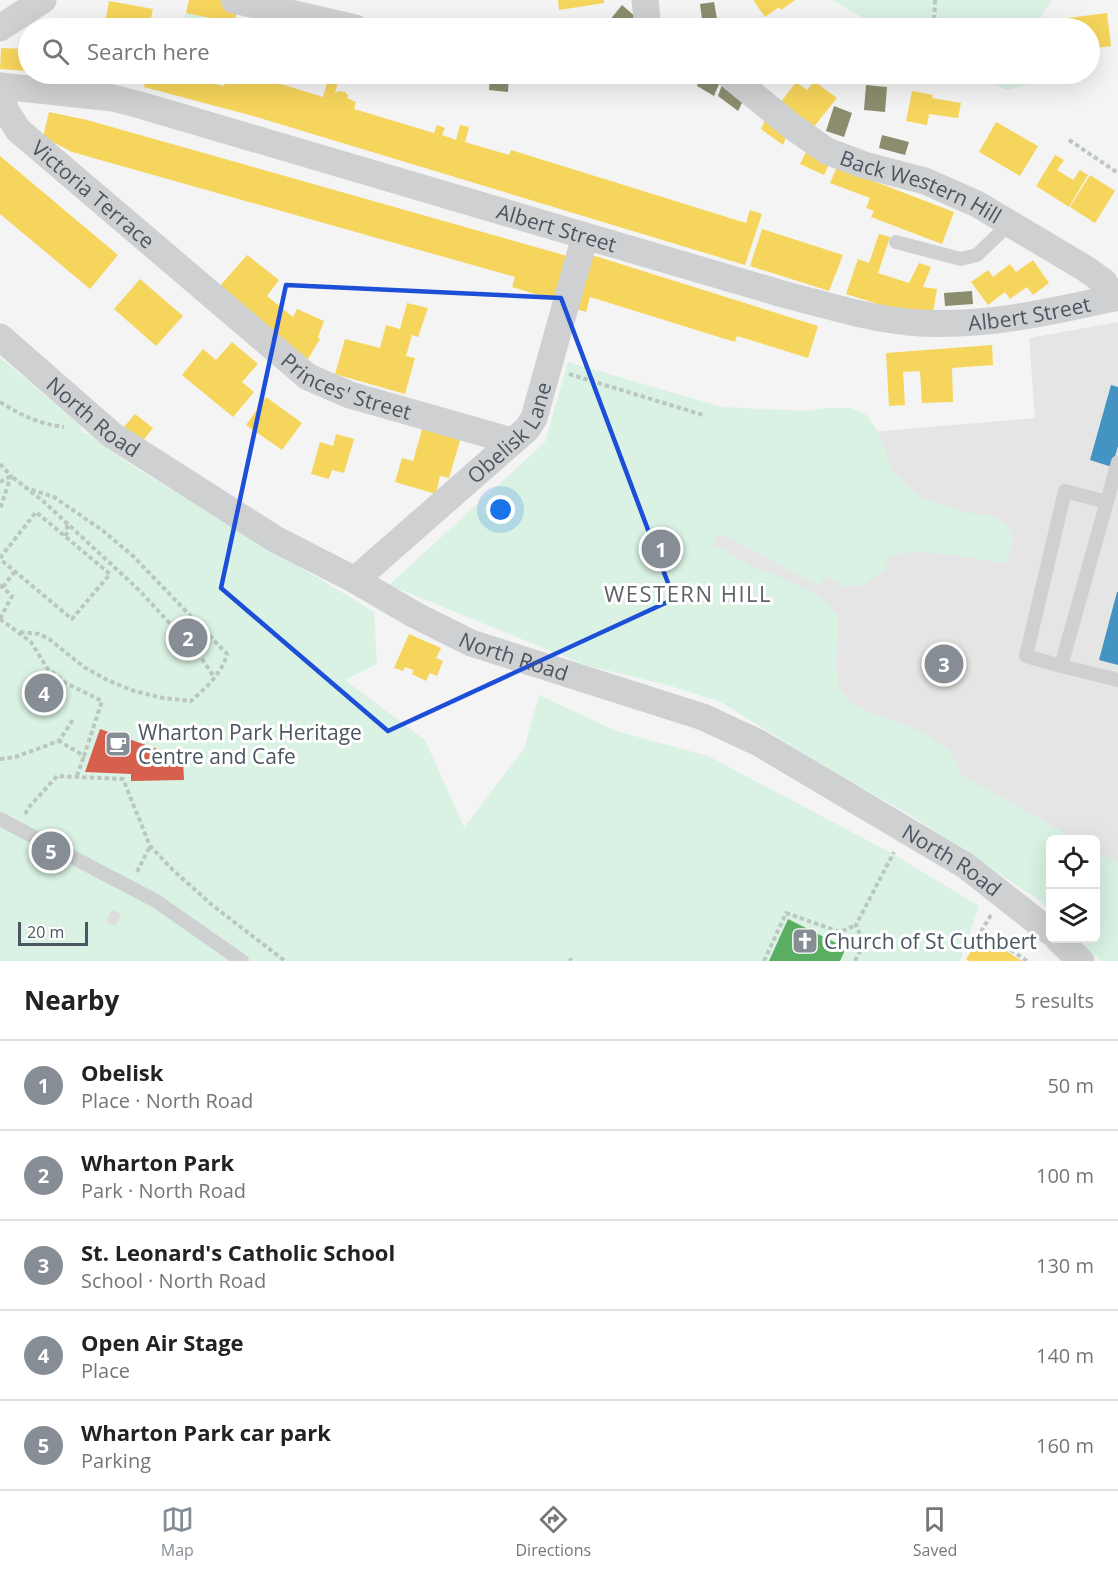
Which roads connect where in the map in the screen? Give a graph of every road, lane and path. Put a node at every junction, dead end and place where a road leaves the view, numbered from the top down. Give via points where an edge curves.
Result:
1 (43, 0) edge
2 (234, 0) edge
3 (645, 0) edge
4 (935, 0) edge
5 (312, 18) edge
6 (647, 18) edge
7 (934, 18) edge
8 (0, 28) edge
9 (740, 84) edge
10 (1, 86) edge
11 (1069, 140) dead end
12 (1118, 173) edge
13 (1010, 224) junction
14 (585, 236) junction
15 (896, 242) dead end
16 (206, 289) joint
17 (1116, 298) edge
18 (0, 337) edge
19 (549, 368) junction
20 (0, 402) edge
21 (703, 415) dead end
22 (71, 428) dead end
23 (512, 441) junction
24 (1118, 462) edge
25 (0, 464) edge
26 (11, 476) junction
27 (0, 482) edge
28 (23, 487) junction
29 (1106, 502) junction
30 (0, 509) edge
31 (66, 521) junction
32 (65, 537) junction
33 (0, 559) edge
34 (15, 571) junction
35 (355, 580) junction
36 (1, 586) edge
37 (0, 619) edge
38 (20, 632) junction
39 (1061, 666) junction
40 (214, 677) junction
41 (1118, 680) edge
42 (74, 718) dead end
43 (59, 741) junction
44 (84, 756) junction
45 (0, 759) edge
46 (77, 776) junction
47 (0, 819) edge
48 (17, 828) junction
49 (150, 846) junction
50 (138, 870) dead end
51 (884, 871) dead end
52 (992, 913) dead end
53 (856, 925) junction
54 (1046, 929) edge
55 (1062, 943) edge
56 (242, 961) edge
57 (285, 961) edge
58 (764, 961) edge
59 (855, 961) edge
60 (1027, 961) edge
61 (1081, 961) edge

1 - 8 street
2 - 5 street
3 - 6 street
4 - 7 path
9 - 13 street, Back Western Hill via 826,151 926,181
10 - 14 street, Albert Street via 131,102
10 - 16 street, Victoria Terrace via 5,109 18,130
11 - 12 path
13 - 15 lane via 977,255 961,258
13 - 17 street, Back Western Hill via 1086,269 1104,282
14 - 17 street, Albert Street via 786,295 906,322 943,324 1027,315
14 - 19 street, Obelisk Lane
16 - 23 street, Princes' Street via 308,377 350,395
18 - 35 street, North Road via 112,435 274,538
19 - 21 path
19 - 23 street, Obelisk Lane via 534,418
20 - 22 path via 42,424
23 - 35 street, Obelisk Lane
24 - 29 lane
25 - 26 path
26 - 27 path
26 - 28 path
26 - 30 path
28 - 31 path
28 - 40 path via 54,497 133,556 227,654
29 - 39 lane
29 - 39 lane via 1065,491 1026,656
31 - 32 path
31 - 40 path via 166,618
32 - 33 path via 36,512
32 - 34 path via 110,574 72,619
33 - 34 path
34 - 36 path
35 - 54 street, North Road via 471,644 703,717 759,743 966,866
36 - 37 path via 12,596
37 - 38 path
38 - 40 path via 49,639 109,681 163,698 191,701
38 - 44 path via 47,668 66,683 102,701
39 - 41 lane
42 - 43 path
43 - 44 path
43 - 45 path
44 - 46 path
46 - 48 path via 57,776 30,806
46 - 49 path via 122,776
47 - 48 lane
48 - 56 lane via 156,901
49 - 50 path
49 - 57 path via 212,905
51 - 53 path
52 - 60 path via 982,930
53 - 58 path via 840,932 786,913
53 - 59 path via 864,944
55 - 61 street

